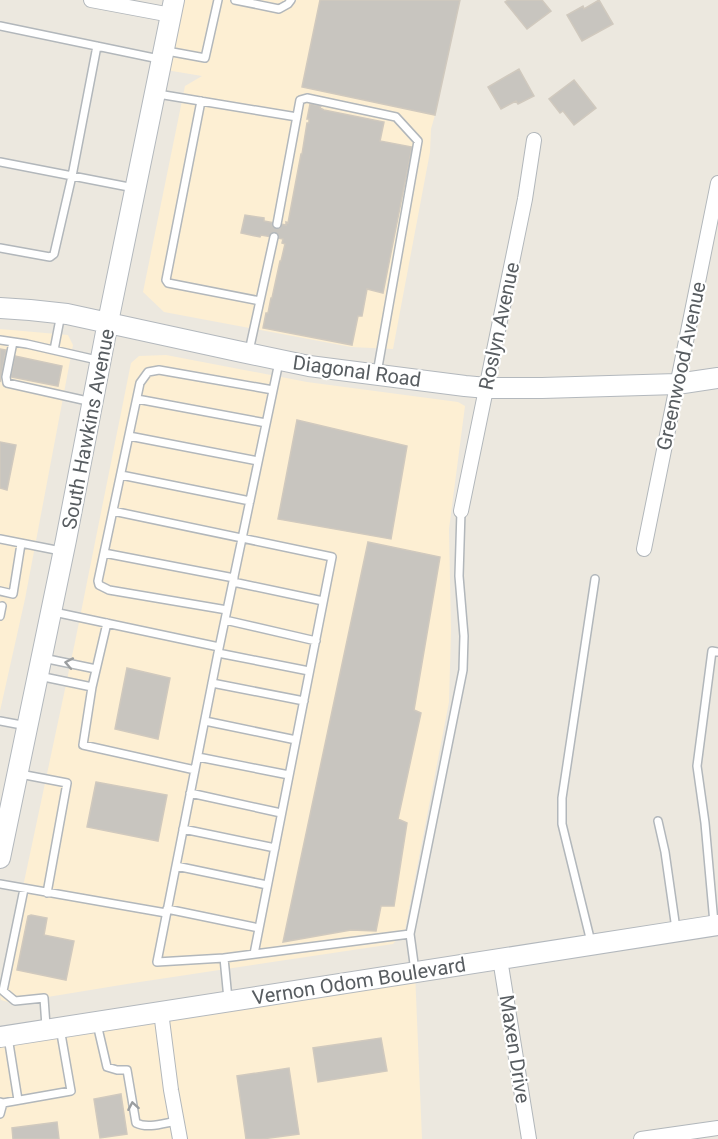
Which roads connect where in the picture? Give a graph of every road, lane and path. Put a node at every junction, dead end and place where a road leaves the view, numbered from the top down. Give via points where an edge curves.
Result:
1 (91, 0) edge
2 (218, 0) edge
3 (235, 0) edge
4 (291, 0) edge
5 (173, 7) edge
6 (0, 26) edge
7 (97, 46) junction
8 (163, 55) junction
9 (155, 93) junction
10 (201, 101) junction
11 (297, 117) junction
12 (534, 140) dead end
13 (0, 162) edge
14 (72, 176) junction
15 (718, 183) edge
16 (136, 189) junction
17 (277, 224) dead end
18 (274, 237) dead end
19 (0, 248) edge
20 (260, 301) junction
21 (0, 308) edge
22 (62, 313) junction
23 (108, 322) junction
24 (0, 340) edge
25 (13, 342) junction
26 (54, 350) junction
27 (249, 354) junction
28 (279, 360) junction
29 (101, 361) junction
30 (376, 375) junction
31 (718, 378) edge
32 (677, 384) junction
33 (487, 388) junction
34 (273, 390) junction
35 (137, 399) junction
36 (93, 403) junction
37 (266, 423) junction
38 (129, 436) junction
39 (258, 461) junction
40 (121, 475) junction
41 (250, 501) junction
42 (113, 511) junction
43 (461, 511) joint
44 (242, 538) junction
45 (0, 539) edge
46 (21, 543) junction
47 (644, 549) dead end
48 (64, 552) junction
49 (104, 553) junction
50 (595, 579) dead end
51 (233, 580) junction
52 (0, 591) edge
53 (323, 601) junction
54 (2, 606) dead end
55 (227, 610) junction
56 (51, 612) junction
57 (0, 616) edge
58 (225, 620) junction
59 (107, 623) junction
60 (316, 640) junction
61 (219, 650) junction
62 (718, 652) edge
63 (39, 667) junction
64 (96, 669) junction
65 (309, 671) junction
66 (212, 683) junction
67 (92, 687) junction
68 (304, 701) junction
69 (0, 721) edge
70 (205, 721) junction
71 (27, 726) junction
72 (296, 740) junction
73 (198, 756) junction
74 (195, 770) junction
75 (17, 773) junction
76 (289, 775) junction
77 (190, 793) junction
78 (282, 813) junction
79 (4, 819) edge
80 (658, 821) dead end
81 (183, 829) junction
82 (274, 848) junction
83 (0, 854) edge
84 (176, 866) junction
85 (0, 884) edge
86 (267, 885) junction
87 (24, 889) junction
88 (47, 893) junction
89 (167, 911) junction
90 (716, 925) edge
91 (259, 928) junction
92 (676, 932) junction
93 (411, 934) junction
94 (591, 945) junction
95 (254, 954) junction
96 (224, 958) junction
97 (500, 959) junction
98 (415, 972) junction
99 (229, 1002) junction
100 (161, 1012) junction
101 (97, 1022) junction
102 (53, 1028) junction
103 (4, 1036) edge
104 (18, 1100) junction
105 (1, 1102) edge
106 (0, 1114) edge
107 (177, 1121) junction
108 (716, 1132) edge
109 (180, 1139) edge
110 (529, 1139) edge
111 (641, 1139) edge

1 - 5 street
2 - 8 lane via 205,58
3 - 4 lane via 279,9
5 - 8 street, South Hawkins Avenue
6 - 7 lane
7 - 8 lane
7 - 14 lane
8 - 9 street, South Hawkins Avenue
9 - 10 lane
9 - 16 street, South Hawkins Avenue
10 - 11 lane
10 - 20 lane via 166,280 168,284
11 - 17 lane
11 - 30 lane via 300,100 307,98 396,117 418,141
12 - 33 street, Roslyn Avenue
13 - 14 lane
14 - 16 lane
14 - 19 lane via 54,254 50,257
15 - 32 street, Greenwood Avenue
16 - 23 street, South Hawkins Avenue
18 - 20 lane
20 - 27 lane
21 - 22 street, Diagonal Road
22 - 23 street, Diagonal Road
22 - 26 lane
23 - 27 street, Diagonal Road
23 - 29 street, South Hawkins Avenue
24 - 25 lane
25 - 26 lane
25 - 36 lane via 7,383
26 - 29 lane
27 - 28 street, Diagonal Road
28 - 30 street, Diagonal Road
28 - 34 lane
29 - 36 street, South Hawkins Avenue
30 - 33 street, Diagonal Road
31 - 32 street, Diagonal Road
32 - 33 street, Diagonal Road
32 - 47 street, Greenwood Avenue
33 - 43 street, Roslyn Avenue
34 - 35 lane via 159,370 148,372 140,383
34 - 37 lane
35 - 37 lane
35 - 38 lane
36 - 48 street, South Hawkins Avenue
37 - 39 lane
38 - 39 lane
38 - 40 lane
39 - 41 lane
40 - 41 lane
40 - 42 lane
41 - 44 lane
42 - 44 lane
42 - 49 lane
43 - 93 lane via 463,670
44 - 51 lane
44 - 53 lane via 332,557
45 - 46 lane
46 - 48 lane
46 - 52 lane via 13,594
48 - 56 street, South Hawkins Avenue
49 - 51 lane
49 - 55 lane via 98,581 103,589
50 - 94 lane via 562,798 562,824
51 - 53 lane
51 - 55 lane
53 - 60 lane
54 - 57 lane
55 - 58 lane
56 - 59 lane
56 - 63 street, South Hawkins Avenue
58 - 60 lane
58 - 61 lane
59 - 61 lane
59 - 64 lane
60 - 65 lane
61 - 65 lane
61 - 66 lane
62 - 90 lane via 712,651 697,766
64 -> 63 lane
63 - 67 lane
63 - 71 street, South Hawkins Avenue
64 - 67 lane
65 - 68 lane
66 - 68 lane
66 - 70 lane
67 - 74 lane via 83,745
68 - 72 lane
69 - 71 lane
70 - 72 lane
70 - 73 lane
71 - 75 street, South Hawkins Avenue
72 - 76 lane
73 - 74 lane
73 - 76 lane
74 - 77 lane
75 - 79 street, South Hawkins Avenue
75 - 88 lane via 67,783
76 - 78 lane
77 - 78 lane
77 - 81 lane
78 - 82 lane
79 - 83 street, South Hawkins Avenue
80 - 92 lane
81 - 82 lane
81 - 84 lane
82 - 86 lane
84 - 86 lane
84 - 89 lane
85 - 87 lane
86 - 91 lane
87 - 88 lane
87 - 102 lane via 3,991 15,1001 44,998
88 - 89 lane
89 - 91 lane
89 - 96 lane via 157,962
90 - 92 street, Vernon Odom Boulevard
91 - 95 lane
92 - 94 street, Vernon Odom Boulevard
93 - 95 lane
93 - 98 lane
94 - 97 street, Vernon Odom Boulevard
95 - 96 lane
96 - 99 lane
97 - 98 street, Vernon Odom Boulevard
97 - 110 street, Maxen Drive
98 - 99 street, Vernon Odom Boulevard
99 - 100 street, Vernon Odom Boulevard
100 - 101 street, Vernon Odom Boulevard
100 - 107 street
101 - 102 street, Vernon Odom Boulevard
107 -> 101 lane via 136,1123 127,1070 107,1067
102 - 103 street, Vernon Odom Boulevard
102 - 104 lane via 70,1091
103 - 104 lane
104 - 105 lane
105 - 106 lane
107 - 109 street
108 - 111 street

